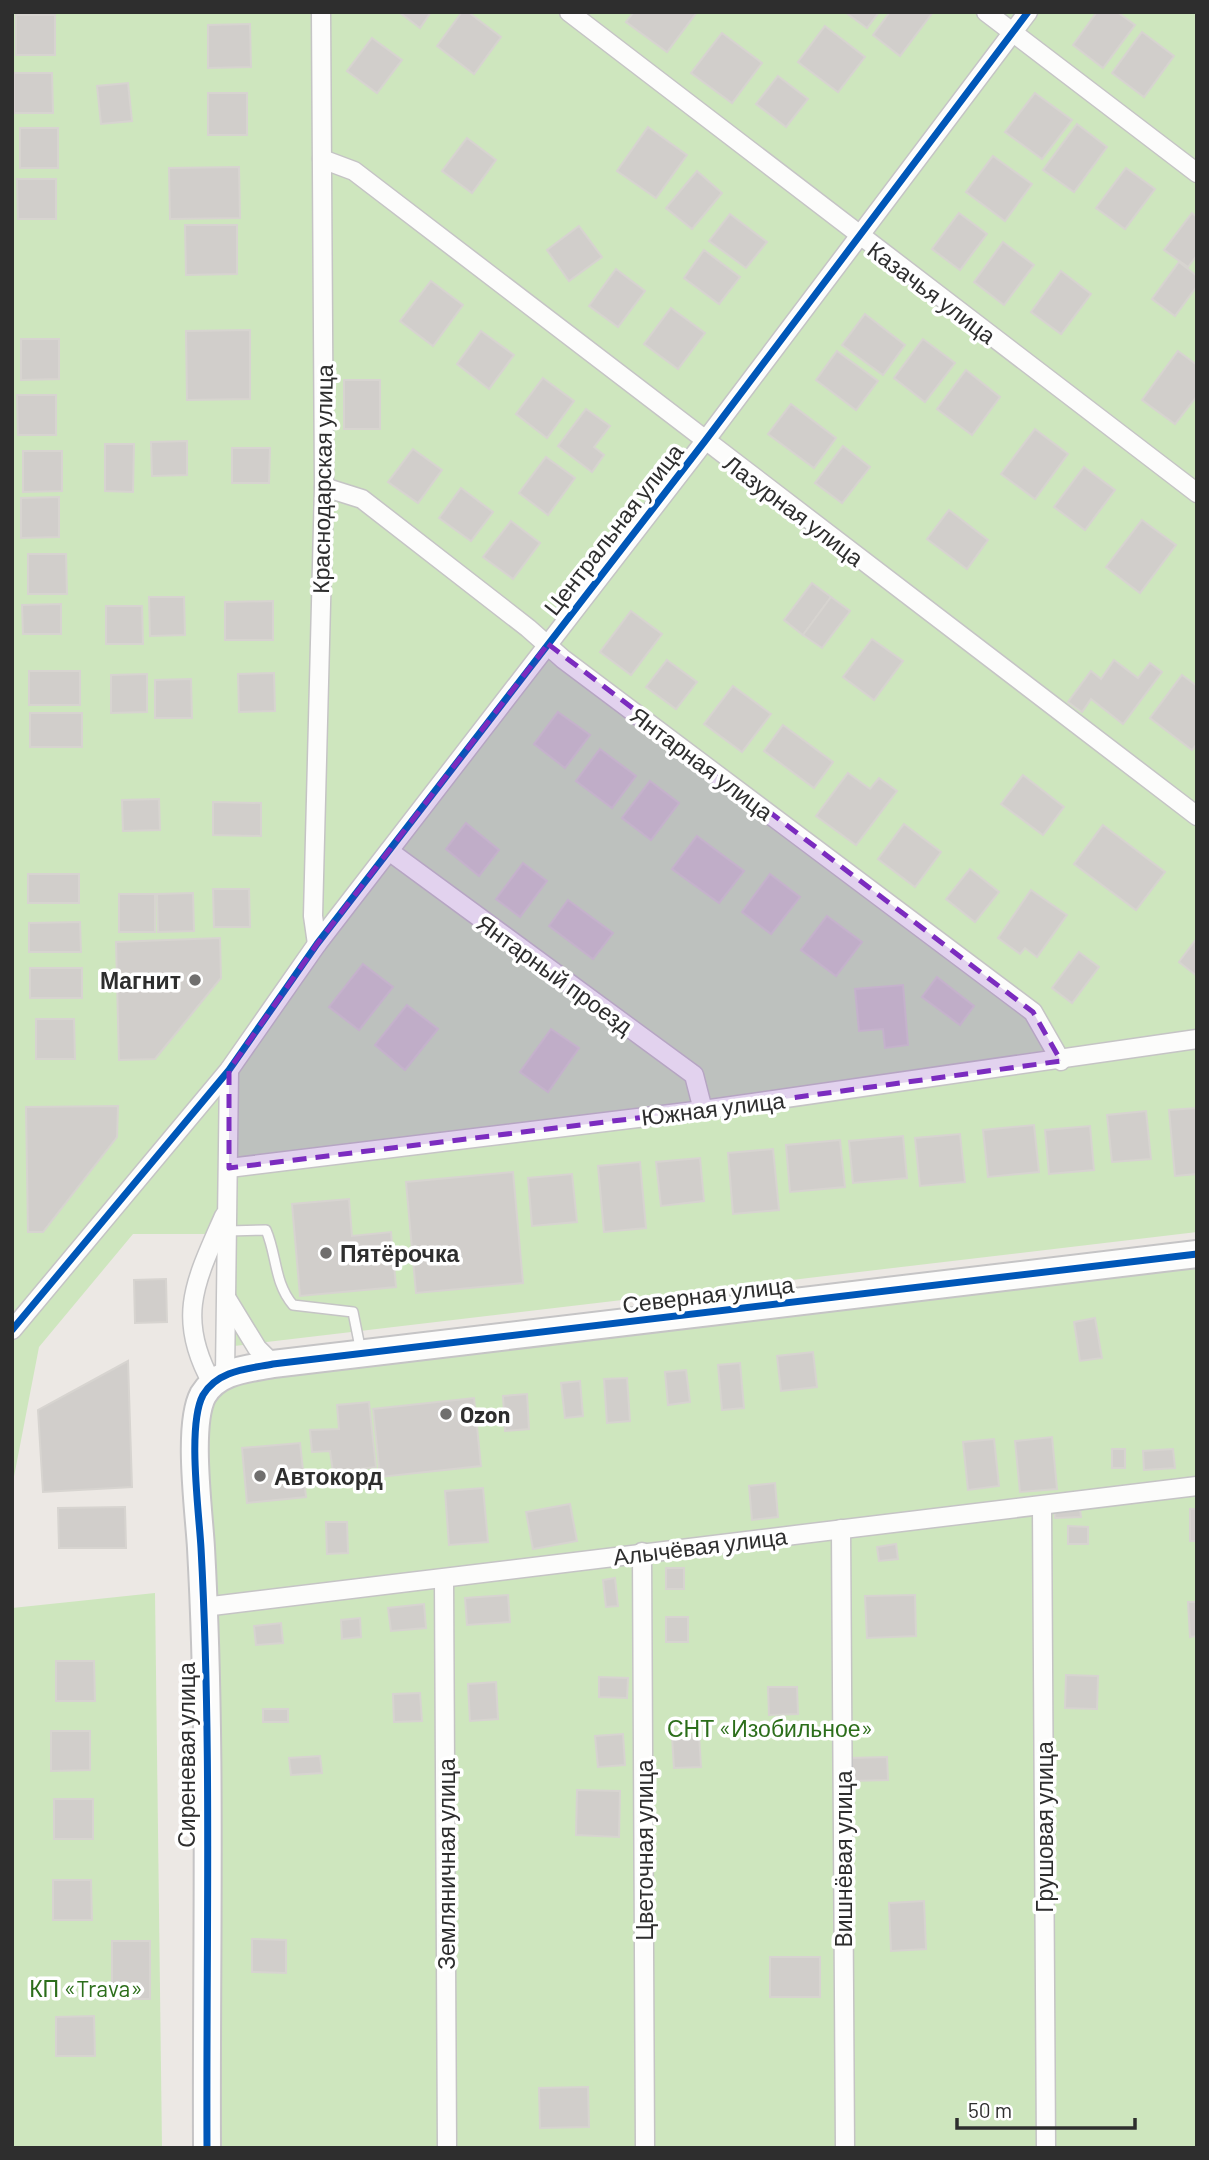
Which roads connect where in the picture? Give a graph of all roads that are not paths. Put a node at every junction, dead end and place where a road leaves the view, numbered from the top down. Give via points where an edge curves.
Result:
1 (321, 12) edge
2 (569, 12) edge
3 (986, 12) edge
4 (1028, 12) edge
5 (1012, 32) junction
6 (322, 159) junction
7 (1197, 173) edge
8 (859, 236) junction
9 (705, 441) junction
10 (324, 487) junction
11 (1197, 493) edge
12 (548, 644) junction
13 (1197, 816) edge
14 (389, 851) junction
15 (317, 944) junction
16 (1197, 1039) edge
17 (1061, 1061) junction
18 (229, 1070) junction
19 (703, 1110) junction
20 (229, 1168) junction
21 (228, 1207) junction
22 (228, 1231) junction
23 (1197, 1254) edge
24 (226, 1297) junction
25 (12, 1330) edge
26 (362, 1354) junction
27 (273, 1364) junction
28 (218, 1379) junction
29 (1197, 1486) edge
30 (1042, 1506) junction
31 (841, 1529) junction
32 (642, 1552) junction
33 (444, 1580) junction
34 (204, 1607) junction
35 (207, 2148) edge
36 (447, 2148) edge
37 (645, 2148) edge
38 (845, 2148) edge
39 (1046, 2148) edge

1 - 6 street, Краснодарская улица
2 - 8 street, Казачья улица
3 - 5 street
4 - 5 street, Центральная улица
5 - 7 street
5 - 8 street, Центральная улица
6 - 9 street, Лазурная улица via 354,171
6 - 10 street, Краснодарская улица
8 - 9 street, Центральная улица
8 - 11 street, Казачья улица
9 - 12 street, Центральная улица
9 - 13 street, Лазурная улица
10 - 12 street, Янтарная улица via 362,499
10 - 15 street, Краснодарская улица via 313,916
12 - 14 street, Центральная улица
12 - 17 street, Янтарная улица via 1033,1012
14 - 15 street, Центральная улица
14 - 19 street, Янтарный проезд via 694,1075
15 - 18 street, Центральная улица
16 - 17 street, Южная улица
17 - 19 street, Южная улица
18 - 20 street
18 - 25 street, Центральная улица
19 - 20 street, Южная улица
20 - 21 street
21 - 22 street
21 - 28 street via 201,1269 192,1303 191,1331 199,1360
22 - 24 street
22 - 26 lane via 265,1230 284,1295 293,1305 353,1312
23 - 26 street, Северная улица
24 - 27 street via 243,1328
24 - 28 street
26 - 27 street, Северная улица
27 - 28 street, Северная улица
28 - 34 street, Сиреневая улица via 202,1397 195,1434
29 - 30 street, Алычёвая улица
30 - 31 street, Алычёвая улица
30 - 39 street, Грушовая улица
31 - 32 street, Алычёвая улица
31 - 38 street, Вишнёвая улица
32 - 33 street, Алычёвая улица
32 - 37 street, Цветочная улица
33 - 34 street, Алычёвая улица
33 - 36 street, Земляничная улица
34 - 35 street, Сиреневая улица

